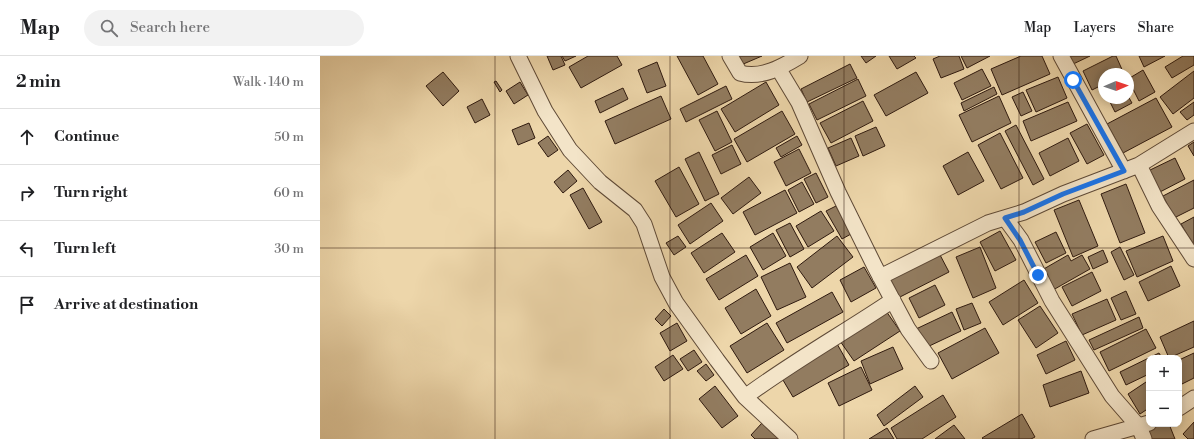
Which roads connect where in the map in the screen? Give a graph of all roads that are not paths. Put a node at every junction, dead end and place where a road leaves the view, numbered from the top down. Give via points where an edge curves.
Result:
1 (518, 56) edge
2 (730, 56) edge
3 (800, 56) edge
4 (1061, 56) edge
5 (778, 68) junction
6 (1194, 131) edge
7 (1139, 165) junction
8 (1124, 171) junction
9 (1005, 218) junction
10 (1194, 259) edge
11 (880, 276) junction
12 (893, 300) junction
13 (931, 361) dead end
14 (745, 397) junction
15 (1194, 398) edge
16 (1182, 406) edge
17 (1144, 430) edge
18 (790, 439) edge
19 (1093, 439) edge

1 - 14 street via 545,111 570,150 600,182 636,210 644,224 662,277 676,303
2 - 5 street via 740,73 747,75 761,74
3 - 5 street
4 - 8 street
5 - 11 street via 799,103 838,192
6 - 7 street
7 - 8 street
7 - 10 street via 1159,206
8 - 9 street
9 - 11 street via 988,223
9 - 17 street via 1020,240 1052,301 1108,390
11 - 12 street
12 - 13 street via 908,329
12 - 14 street via 776,374
14 - 18 street
15 - 16 street
17 - 19 street

